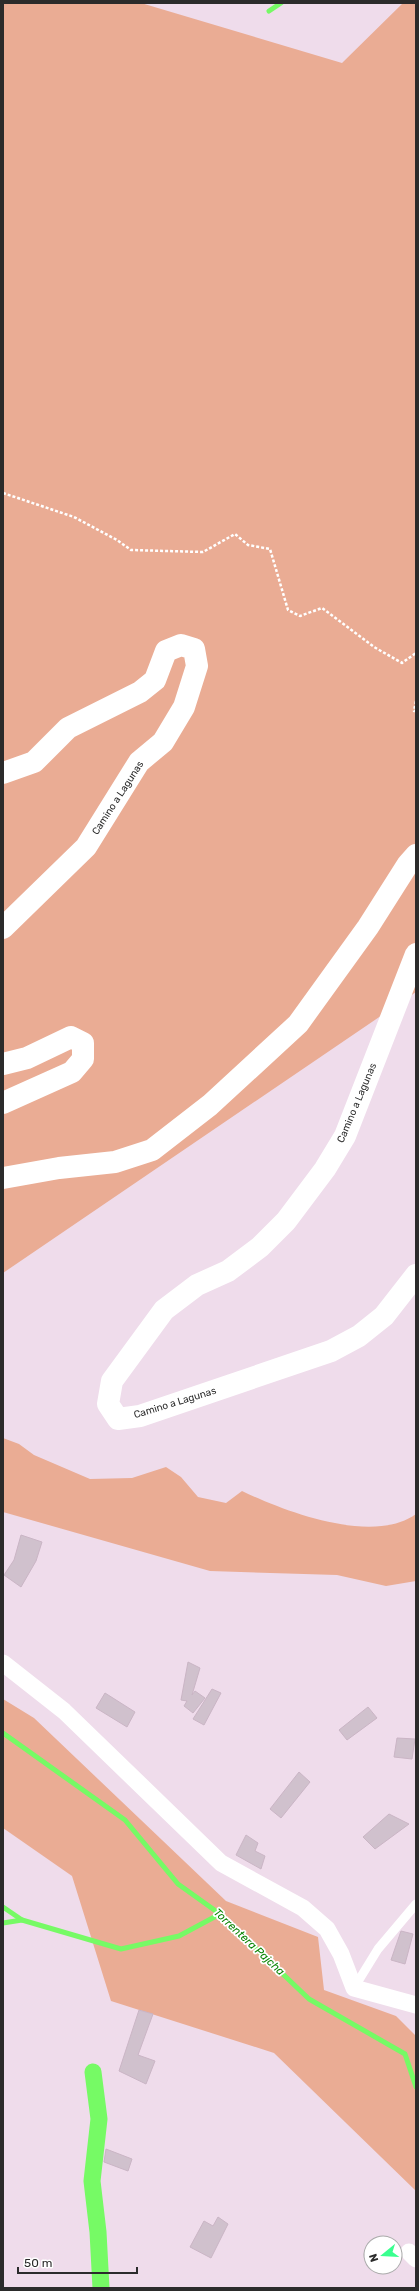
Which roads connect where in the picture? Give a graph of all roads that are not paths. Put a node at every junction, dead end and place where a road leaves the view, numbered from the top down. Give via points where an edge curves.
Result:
1 (3, 773) edge
2 (416, 855) edge
3 (3, 928) edge
4 (416, 954) edge
5 (3, 1064) edge
6 (3, 1103) edge
7 (3, 1178) edge
8 (416, 1275) edge
9 (3, 1663) edge
10 (416, 1904) edge
11 (354, 1988) junction
12 (416, 2005) edge

1 - 3 street, Camino a Lagunas via 34,762 68,728 140,692 155,680 166,651 181,645 194,649 197,666 184,707 163,742 139,762 86,847
2 - 7 street via 368,928 298,1024 210,1105 152,1150 115,1162
4 - 8 street, Camino a Lagunas via 345,1136 325,1169 286,1221 260,1247 228,1272 197,1285 164,1310 112,1381 108,1404 118,1419 140,1416 331,1351 359,1336 384,1316
5 - 6 street via 27,1058 71,1037 83,1043 83,1059 72,1072
9 - 11 street via 64,1711 221,1864 303,1908 327,1929 341,1954
10 - 11 lane via 378,1949
11 - 12 street

